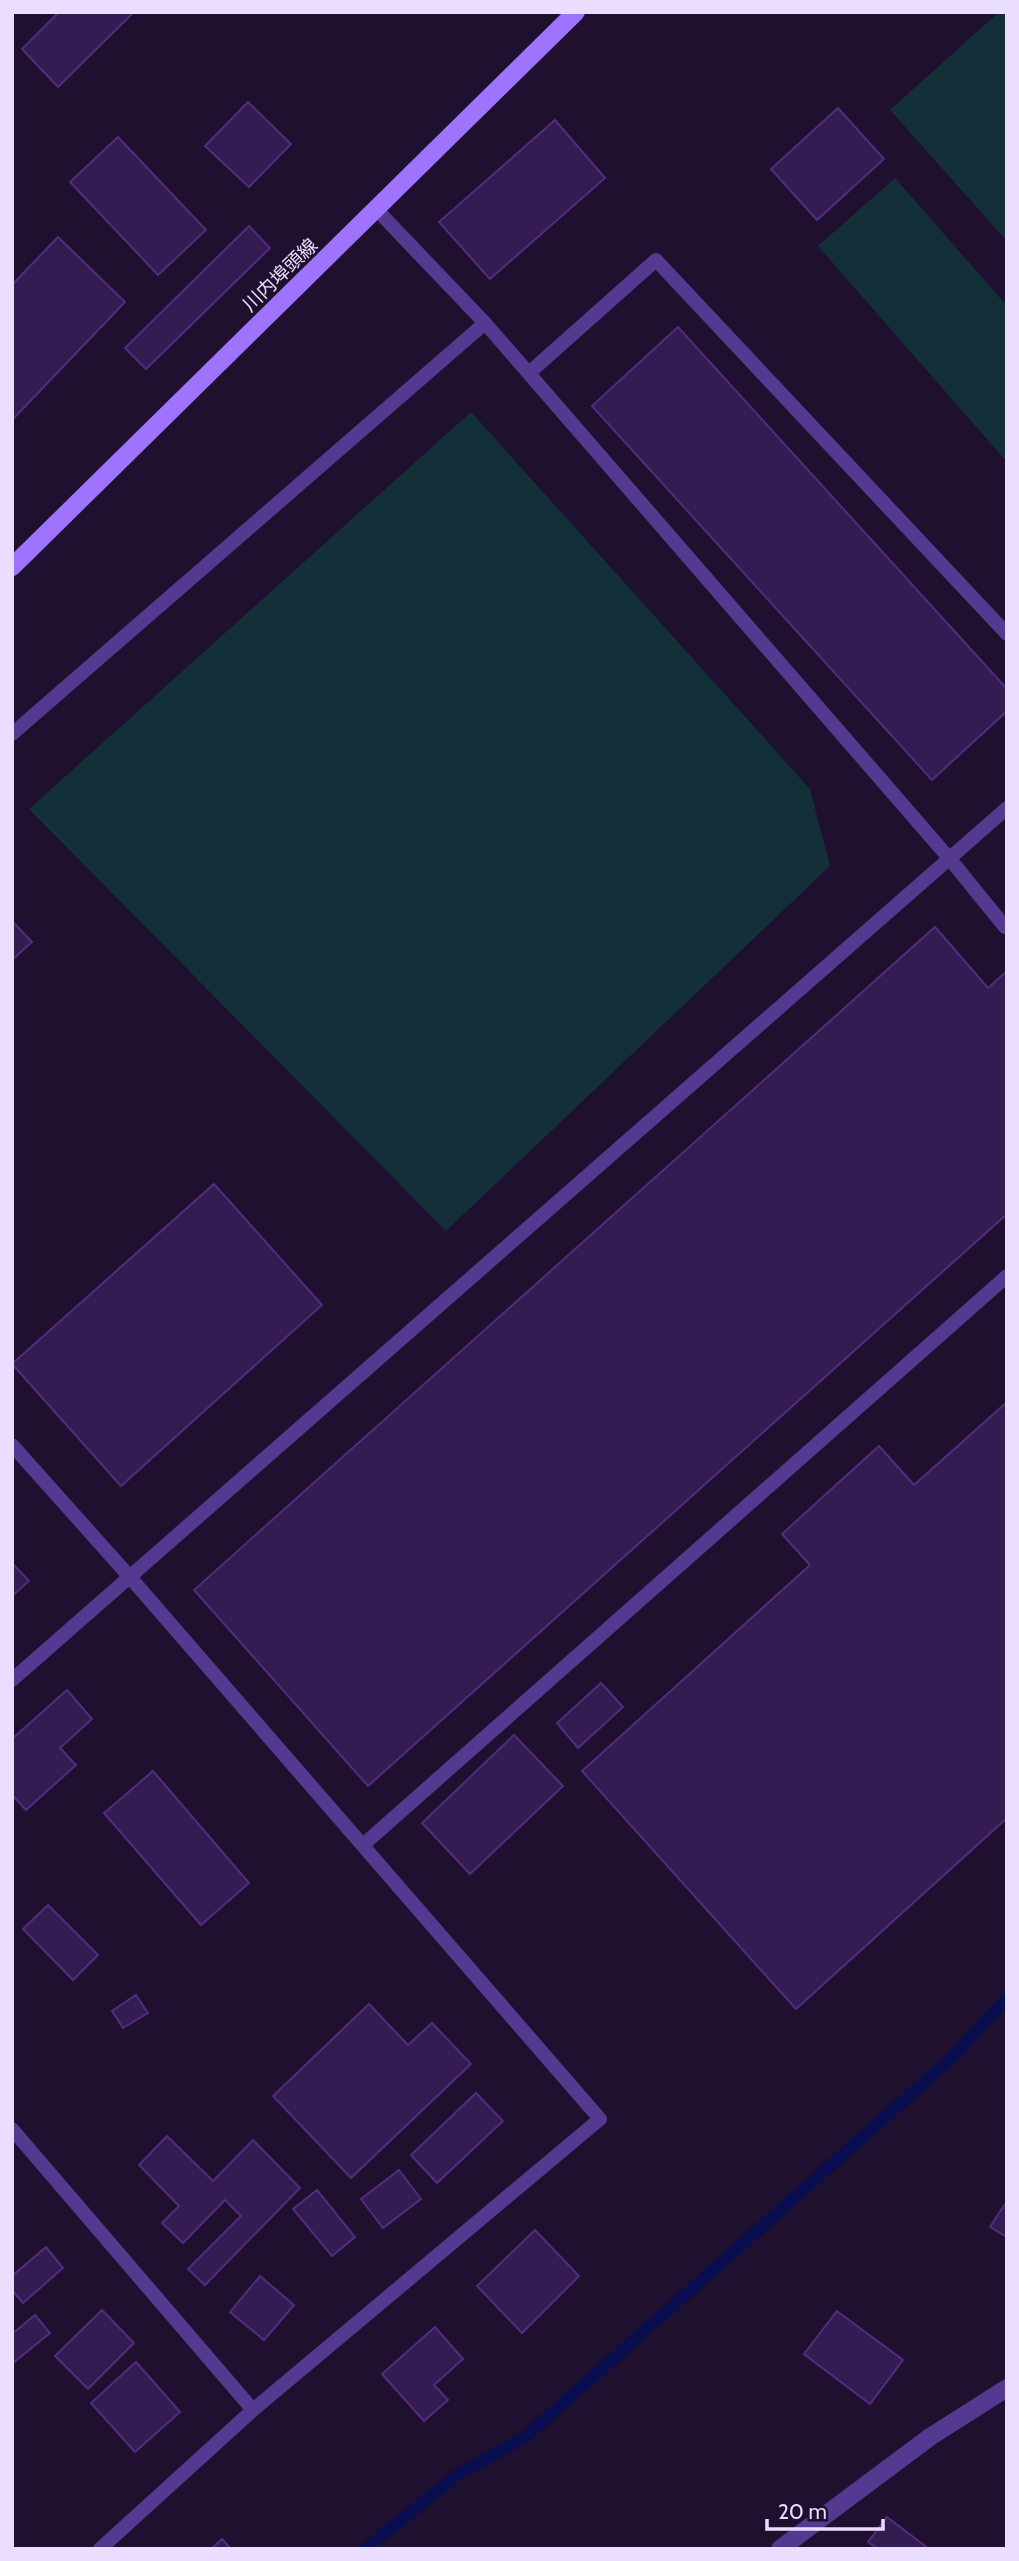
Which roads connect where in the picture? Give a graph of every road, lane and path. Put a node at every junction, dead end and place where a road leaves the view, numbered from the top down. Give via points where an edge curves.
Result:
1 (576, 12) edge
2 (377, 209) junction
3 (485, 323) junction
4 (529, 373) junction
5 (12, 567) edge
6 (1007, 634) edge
7 (12, 734) edge
8 (1007, 808) edge
9 (949, 858) junction
10 (1005, 927) edge
11 (1007, 1276) edge
12 (12, 1445) edge
13 (129, 1576) junction
14 (12, 1680) edge
15 (363, 1845) junction
16 (12, 2129) edge
17 (1007, 2388) edge
18 (253, 2410) junction
19 (100, 2549) edge
20 (780, 2549) edge

1 - 2 main road, 川内埠頭線
2 - 3 lane
2 - 5 main road, 川内埠頭線
3 - 4 lane
3 - 7 lane
4 - 6 lane via 656,260
4 - 9 lane
8 - 9 lane
9 - 10 lane
9 - 13 lane
11 - 15 lane
12 - 13 lane
13 - 14 lane
13 - 15 lane
15 - 18 lane via 600,2119
16 - 18 lane
17 - 20 street via 930,2437
18 - 19 lane

